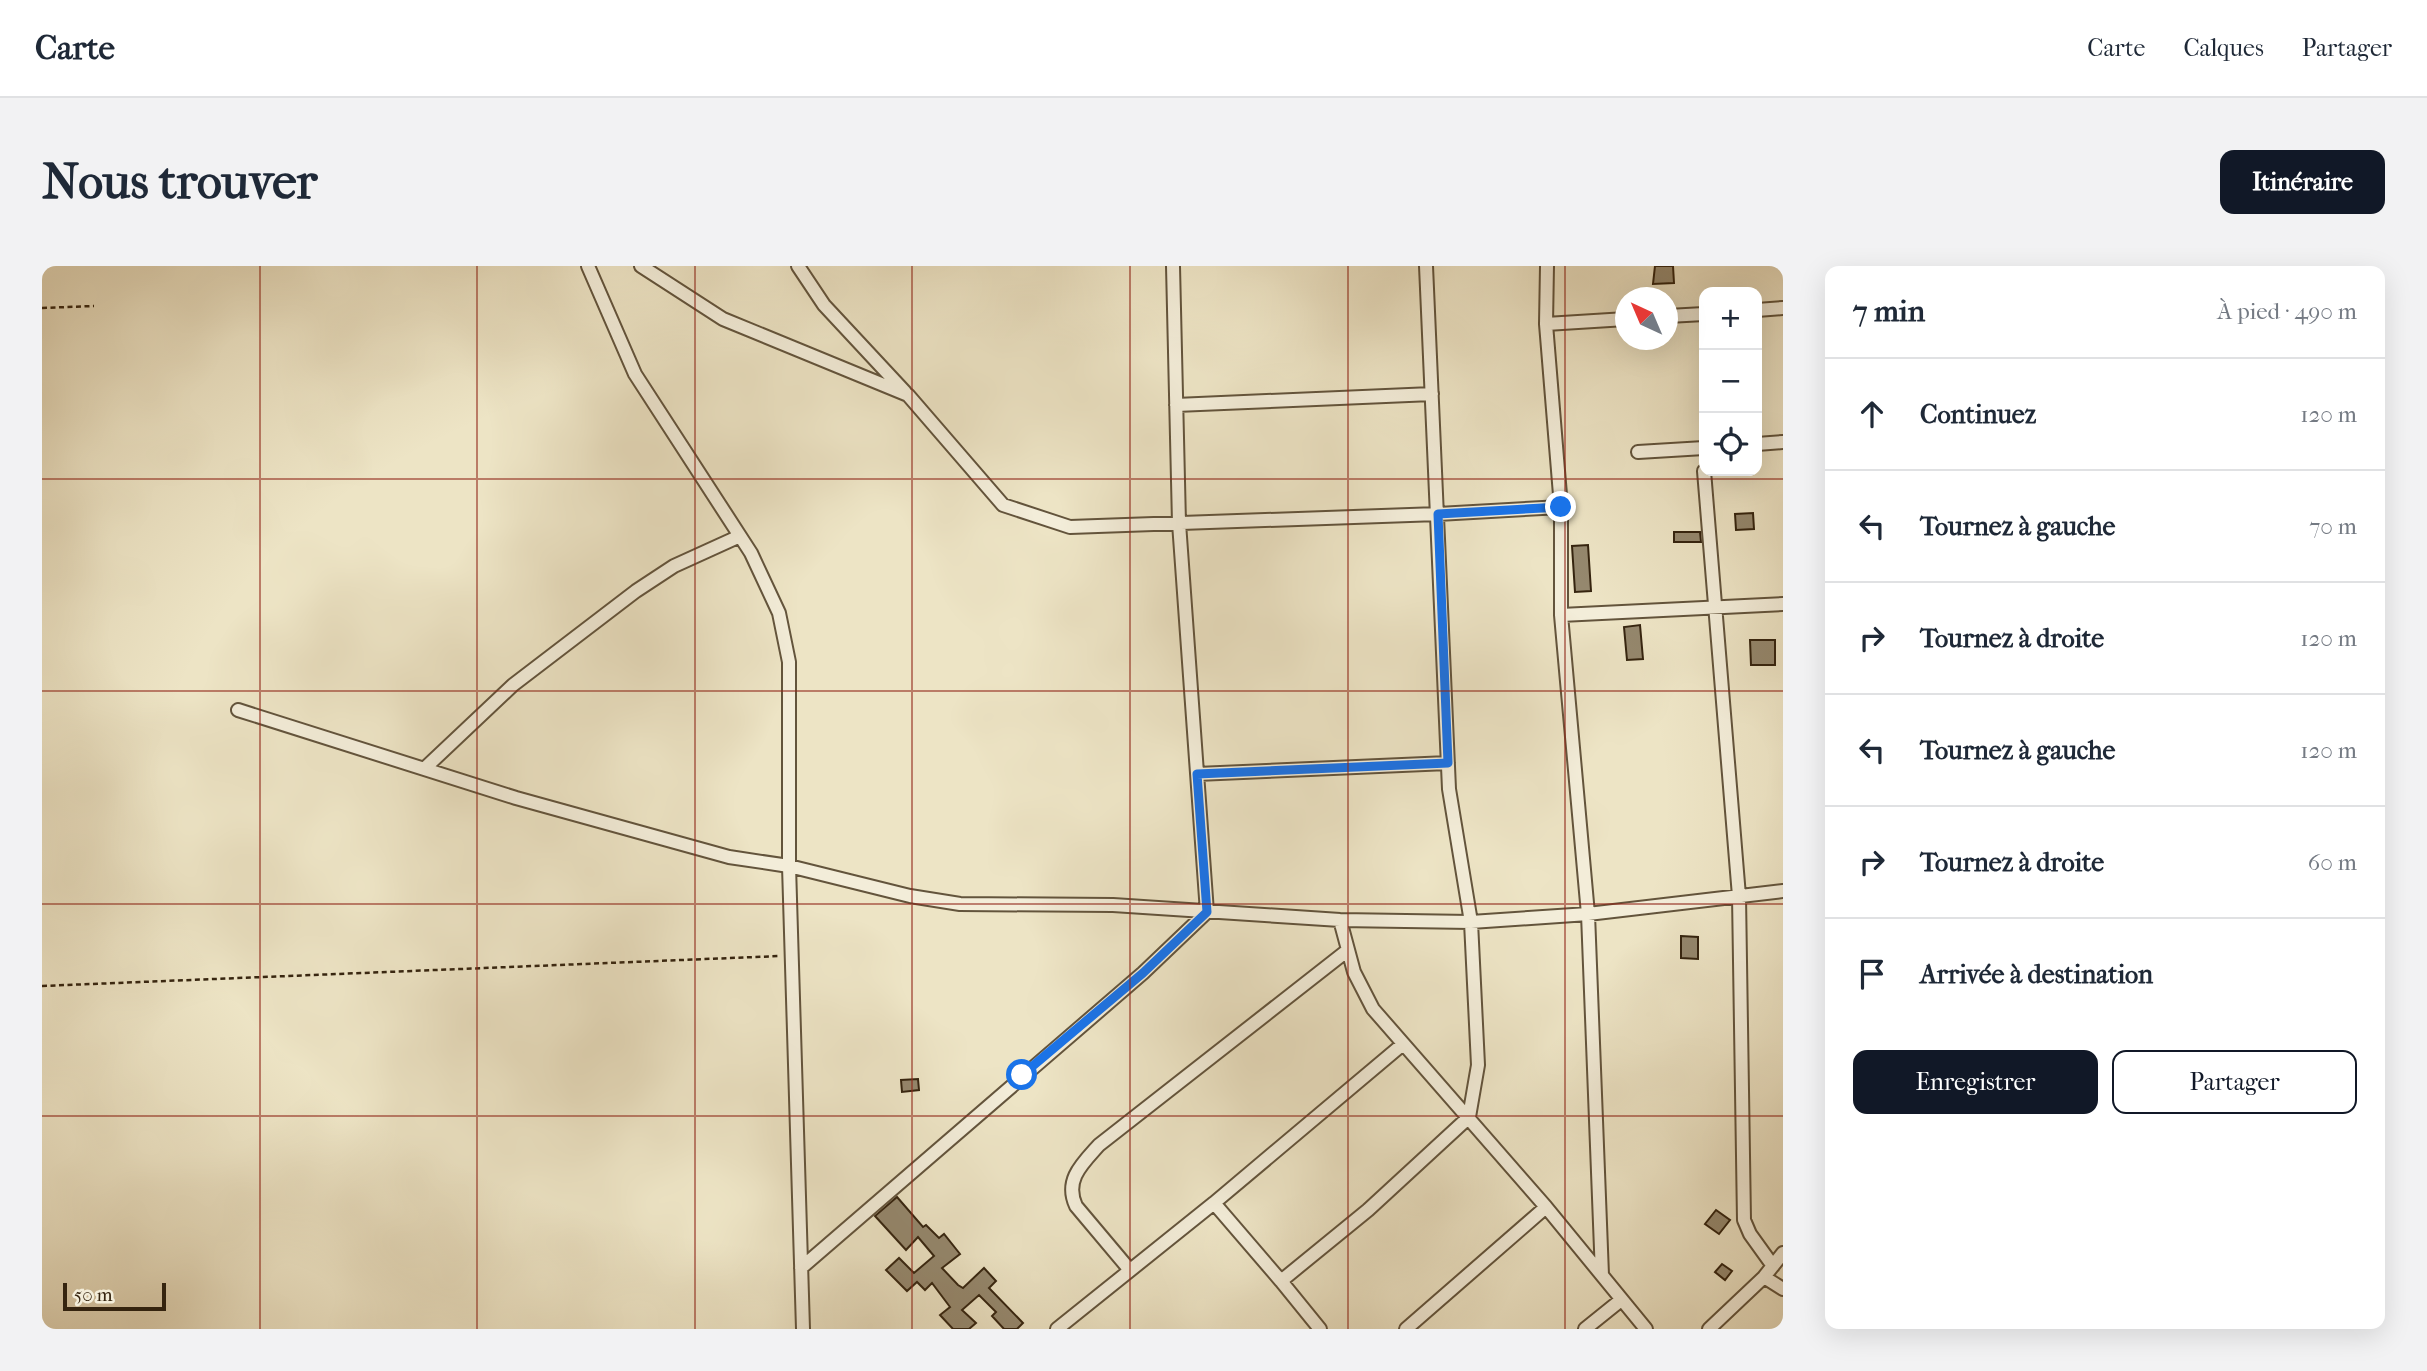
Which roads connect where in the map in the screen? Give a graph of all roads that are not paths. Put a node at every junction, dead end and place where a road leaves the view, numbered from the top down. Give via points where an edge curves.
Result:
1 (588, 266) edge
2 (641, 266) edge
3 (798, 266) edge
4 (1173, 266) edge
5 (1426, 266) edge
6 (1547, 266) edge
7 (1783, 308) edge
8 (1762, 310) edge
9 (1699, 313) edge
10 (1678, 315) edge
11 (1615, 320) edge
12 (1546, 324) junction
13 (1432, 394) junction
14 (908, 395) junction
15 (1176, 405) junction
16 (1783, 442) edge
17 (1762, 444) edge
18 (1699, 449) edge
19 (1638, 452) dead end
20 (1705, 476) edge
21 (1561, 507) junction
22 (1438, 514) junction
23 (1179, 523) junction
24 (740, 536) junction
25 (1783, 604) edge
26 (1716, 605) junction
27 (1560, 615) junction
28 (238, 710) dead end
29 (1448, 763) junction
30 (424, 769) junction
31 (1197, 774) junction
32 (789, 866) junction
33 (1783, 891) edge
34 (1739, 896) junction
35 (1207, 912) junction
36 (1588, 914) junction
37 (1340, 920) junction
38 (1471, 922) junction
39 (1348, 950) junction
40 (1403, 1044) junction
41 (1469, 1117) junction
42 (1214, 1203) junction
43 (1546, 1207) junction
44 (1783, 1252) edge
45 (1773, 1266) junction
46 (801, 1268) junction
47 (1129, 1269) junction
48 (1602, 1275) junction
49 (1764, 1277) junction
50 (1281, 1281) junction
51 (1783, 1289) edge
52 (1621, 1300) junction
53 (803, 1329) edge
54 (1057, 1329) edge
55 (1320, 1329) edge
56 (1406, 1329) edge
57 (1585, 1329) edge
58 (1646, 1329) edge
59 (1709, 1329) edge

1 - 24 street via 635,374
2 - 14 street via 723,319
3 - 14 street via 824,305
4 - 15 street
5 - 13 street
6 - 12 street
7 - 8 street
9 - 10 street
11 - 12 street
12 - 21 street
13 - 15 street
13 - 22 street
14 - 23 street via 1003,505 1070,527
15 - 23 street
16 - 17 street
18 - 19 street
20 - 26 street
21 - 22 street
21 - 27 street
22 - 23 street
22 - 29 street
23 - 31 street
24 - 30 street via 674,566 636,591 513,685
24 - 32 street via 779,613 789,662
25 - 26 street
26 - 27 street
26 - 34 street
27 - 36 street
28 - 30 street
29 - 31 street
29 - 38 street
30 - 32 street via 729,857
31 - 35 street
32 - 35 street via 910,897 960,904 1038,902
32 - 46 street
33 - 34 street
34 - 36 street
34 - 45 street via 1744,1220
35 - 37 street
35 - 46 street via 1143,973
36 - 38 street
36 - 48 street
37 - 38 street
37 - 39 street
38 - 41 street via 1478,1065
39 - 40 street via 1373,1009
39 - 47 street via 1099,1145 1080,1166 1070,1194
40 - 41 street
40 - 42 street
41 - 43 street
41 - 50 street via 1368,1210
42 - 47 street
42 - 50 street
43 - 48 street
43 - 56 street
44 - 45 street
45 - 49 street
46 - 53 street
47 - 54 street
48 - 52 street
49 - 51 street
49 - 59 street
50 - 55 street
52 - 57 street
52 - 58 street

